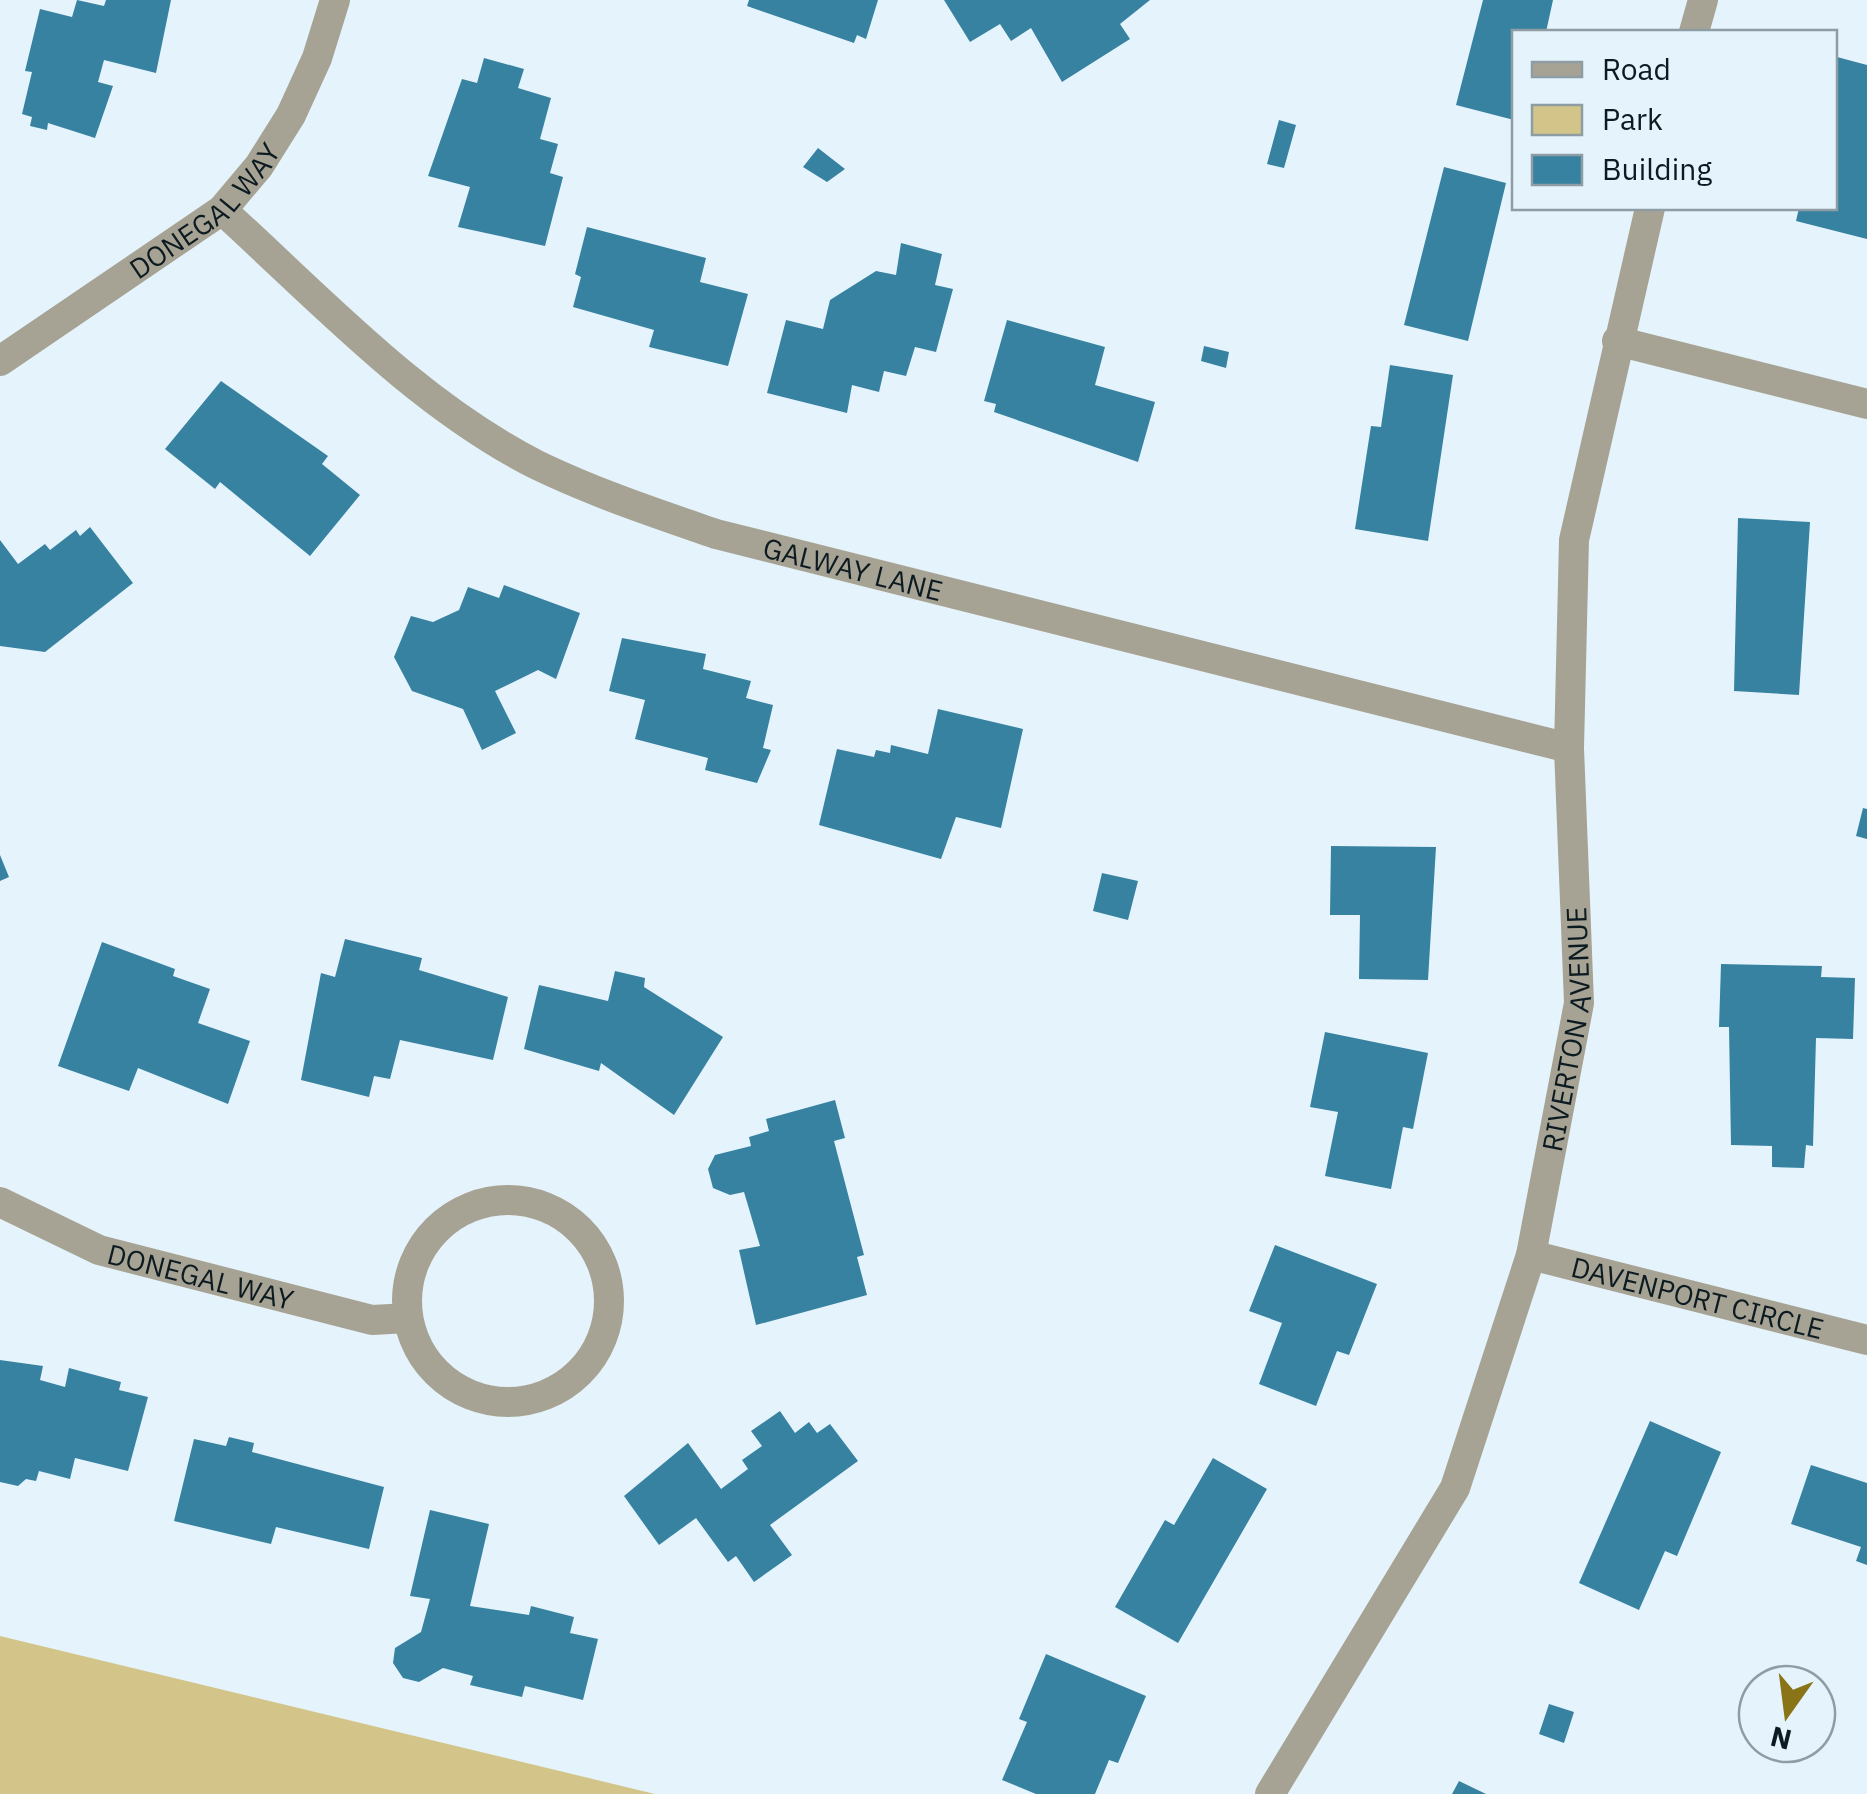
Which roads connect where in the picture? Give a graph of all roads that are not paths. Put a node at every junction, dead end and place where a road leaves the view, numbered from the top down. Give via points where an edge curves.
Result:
1 (334, 0) edge
2 (1703, 0) edge
3 (1695, 30) edge
4 (222, 210) junction
5 (1649, 210) edge
6 (1616, 341) junction
7 (0, 361) edge
8 (1867, 404) edge
9 (1569, 748) junction
10 (0, 1202) edge
11 (1531, 1256) junction
12 (408, 1318) junction
13 (1867, 1340) edge
14 (1270, 1794) edge

1 - 4 street, DONEGAL WAY via 291,114 260,166
2 - 3 street
4 - 7 street, DONEGAL WAY
4 - 9 street, GALWAY LANE via 414,384 535,464 623,502 716,534
5 - 6 street, RIVERTON AVENUE
6 - 8 street
6 - 9 street, RIVERTON AVENUE via 1574,540
9 - 11 street, RIVERTON AVENUE via 1579,1002
10 - 12 street, DONEGAL WAY via 99,1250 372,1320
11 - 13 street, DAVENPORT CIRCLE
11 - 14 street, RIVERTON AVENUE via 1454,1488
12 - 12 street via 416,1346 454,1388 508,1403 563,1387 584,1369 605,1332 610,1290 587,1236 538,1204 509,1199 453,1216 431,1236 415,1260

